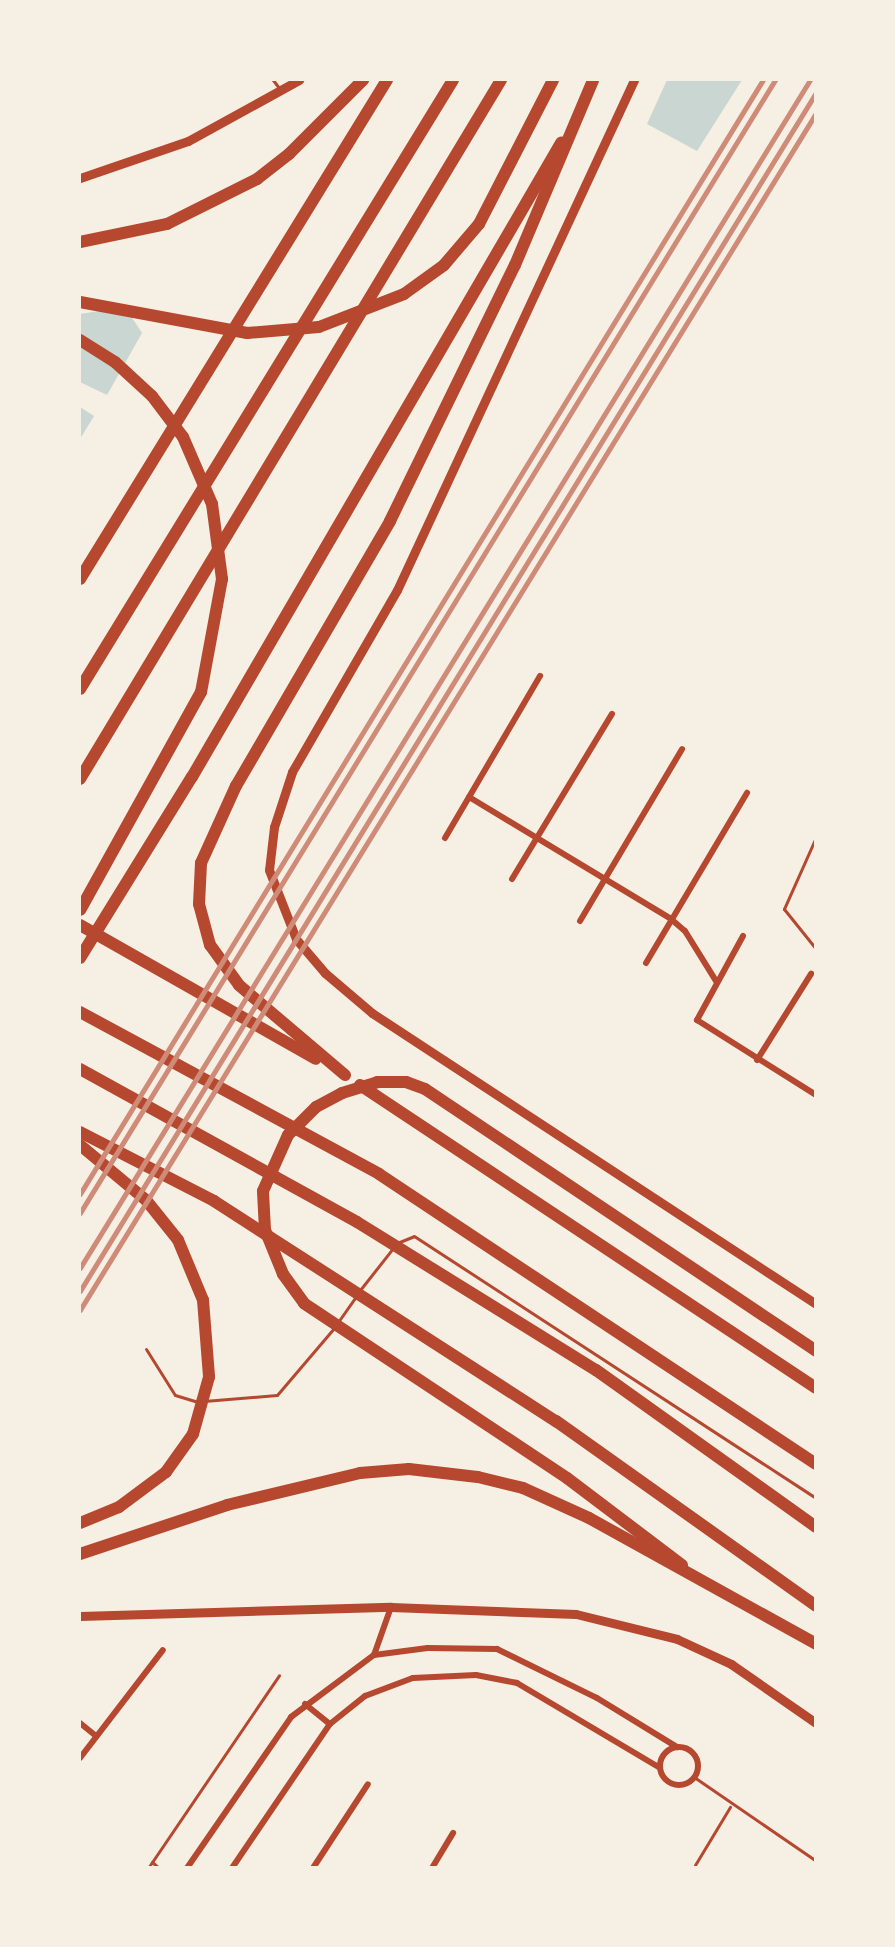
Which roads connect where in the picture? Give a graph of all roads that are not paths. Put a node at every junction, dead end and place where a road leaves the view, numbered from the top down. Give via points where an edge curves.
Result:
1 (273, 80) edge
2 (298, 80) edge
3 (363, 80) edge
4 (387, 80) edge
5 (453, 80) edge
6 (501, 80) edge
7 (553, 80) edge
8 (593, 80) edge
9 (634, 80) edge
10 (282, 92) junction
11 (572, 127) junction
12 (80, 178) edge
13 (80, 242) edge
14 (80, 302) edge
15 (80, 340) edge
16 (80, 579) edge
17 (540, 676) dead end
18 (80, 689) edge
19 (612, 714) dead end
20 (682, 749) dead end
21 (80, 779) edge
22 (747, 793) dead end
23 (469, 797) junction
24 (816, 837) edge
25 (445, 838) dead end
26 (537, 838) junction
27 (512, 879) dead end
28 (604, 879) junction
29 (80, 910) edge
30 (671, 919) junction
31 (580, 921) dead end
32 (80, 925) edge
33 (743, 936) dead end
34 (816, 949) edge
35 (80, 958) edge
36 (646, 963) dead end
37 (811, 975) dead end
38 (716, 981) junction
39 (80, 1012) edge
40 (757, 1060) junction
41 (80, 1069) edge
42 (345, 1075) junction
43 (816, 1095) edge
44 (80, 1132) edge
45 (80, 1145) edge
46 (816, 1304) edge
47 (335, 1326) junction
48 (146, 1349) dead end
49 (816, 1351) edge
50 (816, 1388) edge
51 (816, 1464) edge
52 (816, 1498) edge
53 (80, 1523) edge
54 (816, 1527) edge
55 (80, 1554) edge
56 (682, 1565) junction
57 (816, 1606) edge
58 (391, 1607) junction
59 (80, 1616) edge
60 (816, 1644) edge
61 (163, 1650) dead end
62 (374, 1655) junction
63 (279, 1675) dead end
64 (305, 1704) junction
65 (80, 1723) edge
66 (816, 1723) edge
67 (330, 1724) junction
68 (96, 1736) junction
69 (677, 1747) junction
70 (80, 1758) edge
71 (660, 1768) junction
72 (694, 1777) junction
73 (368, 1784) dead end
74 (730, 1807) junction
75 (453, 1833) dead end
76 (816, 1861) edge
77 (152, 1862) junction
78 (695, 1865) dead end
79 (148, 1868) edge
80 (159, 1868) edge
81 (186, 1868) edge
82 (232, 1868) edge
83 (314, 1868) edge
84 (432, 1868) edge

1 - 10 lane
2 - 10 main road
3 - 13 highway via 289,154 257,179 167,224
4 - 16 highway
5 - 18 highway
6 - 21 highway
7 - 14 highway via 479,224 444,265 404,294 348,318 283,333 247,333
8 - 11 highway
9 - 46 main road via 397,590 292,772 274,827 269,870 276,897 296,939 356,1000 559,1140
10 - 12 main road via 188,141
11 - 35 highway via 192,777
11 - 42 highway via 515,265 390,521 236,786 201,863 199,904 210,945 239,985
15 - 29 highway via 115,362 152,396 183,438 212,504 222,579 201,692
17 - 23 street
19 - 26 street
20 - 28 street
22 - 30 street
23 - 25 street
23 - 26 street
24 - 34 lane via 784,909 802,938
26 - 27 street
26 - 28 street
28 - 30 street
28 - 31 street
30 - 36 street
30 - 38 street via 690,937
32 - 42 highway
33 - 38 street
37 - 40 street
38 - 40 street via 697,1020
39 - 51 highway via 379,1174
40 - 43 street
41 - 54 highway via 417,1259 596,1371
42 - 50 highway
44 - 57 highway via 214,1201 556,1421
45 - 53 highway via 146,1200 178,1240 203,1300 209,1377 193,1434 166,1472 119,1507
47 - 48 lane via 286,1388 259,1399 187,1402 175,1395
47 - 49 highway via 304,1303 283,1274 265,1230 263,1191 272,1161 288,1134 316,1107 377,1082 406,1082 425,1089
47 - 52 lane via 381,1262 400,1241 414,1236
47 - 56 highway via 567,1478
55 - 56 highway via 306,1484 409,1469 523,1488
56 - 60 highway
58 - 59 main road
58 - 62 street
58 - 66 main road via 538,1609 667,1637 731,1664
61 - 68 street
62 - 64 street
62 - 69 street via 428,1648 497,1649 586,1692
63 - 77 lane
64 - 67 street
64 - 81 street via 273,1739
65 - 68 street
67 - 71 street via 364,1696 413,1678 500,1677
67 - 82 street
68 - 70 street
69 - 71 street via 664,1754
69 - 72 street via 696,1756
71 - 72 street via 674,1784
72 - 74 lane
73 - 83 street
74 - 76 lane
74 - 78 lane
75 - 84 street
77 - 79 lane
77 - 80 lane

